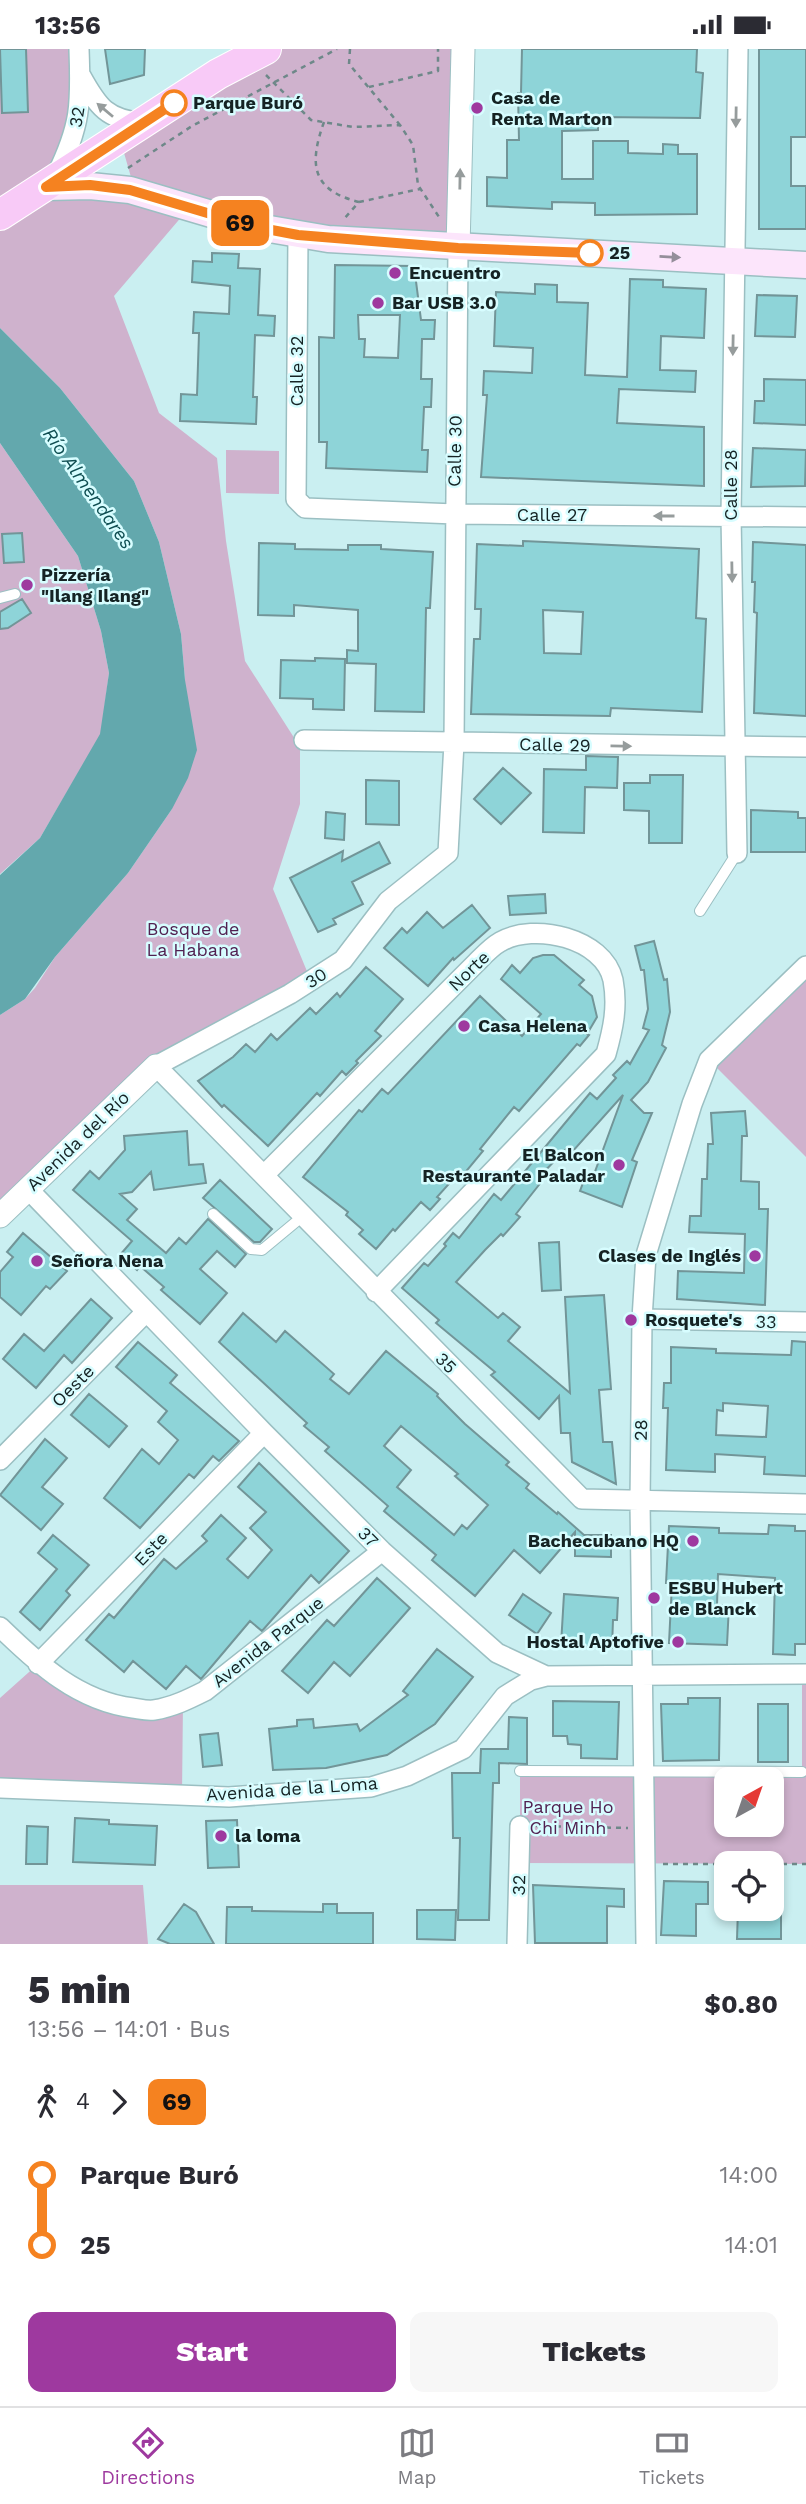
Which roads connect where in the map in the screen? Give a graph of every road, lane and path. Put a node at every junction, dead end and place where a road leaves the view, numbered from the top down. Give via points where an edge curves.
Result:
1 (79, 49) edge
2 (266, 49) edge
3 (337, 49) edge
4 (350, 49) edge
5 (438, 49) edge
6 (463, 49) edge
7 (738, 49) edge
8 (80, 75) junction
9 (272, 82) junction
10 (369, 87) junction
11 (324, 122) junction
12 (144, 123) junction
13 (400, 125) junction
14 (50, 184) junction
15 (90, 185) junction
16 (420, 189) junction
17 (359, 202) junction
18 (1, 214) edge
19 (439, 218) dead end
20 (298, 235) junction
21 (328, 239) junction
22 (458, 248) junction
23 (734, 260) junction
24 (806, 265) edge
25 (299, 505) joint
26 (455, 514) junction
27 (730, 516) junction
28 (806, 517) edge
29 (15, 594) dead end
30 (0, 598) edge
31 (304, 740) dead end
32 (454, 743) junction
33 (806, 747) edge
34 (736, 748) junction
35 (448, 853) joint
36 (737, 853) joint
37 (700, 911) dead end
38 (806, 966) edge
39 (156, 1066) junction
40 (264, 1175) junction
41 (28, 1189) junction
42 (213, 1214) dead end
43 (0, 1216) edge
44 (303, 1216) junction
45 (376, 1292) junction
46 (146, 1312) junction
47 (642, 1319) junction
48 (806, 1322) edge
49 (264, 1433) junction
50 (0, 1460) edge
51 (640, 1502) junction
52 (806, 1504) edge
53 (383, 1551) junction
54 (0, 1627) edge
55 (38, 1664) junction
56 (806, 1674) edge
57 (546, 1675) junction
58 (644, 1675) junction
59 (520, 1771) dead end
60 (644, 1771) junction
61 (802, 1772) dead end
62 (0, 1788) edge
63 (520, 1826) joint
64 (645, 1828) junction
65 (645, 1864) junction
66 (714, 1864) edge
67 (784, 1864) edge
68 (806, 1864) edge
69 (517, 1944) edge
70 (646, 1944) edge

1 - 8 street, 32
2 - 12 main road via 218,74
3 - 9 path
4 - 10 path via 349,64
5 - 10 path via 438,71
22 -> 6 street, Calle 30
7 -> 23 street, Calle 28
12 -> 8 street via 113,117 96,103
8 - 14 street, 32 via 76,132
9 - 11 path via 311,121
9 - 15 path via 129,167
10 - 13 path
11 - 13 path via 353,127
11 - 17 path via 314,169 325,186 340,197
12 - 14 main road
13 - 16 path via 413,145
14 - 15 main road
14 - 18 main road
15 - 20 main road via 130,190
16 - 17 path
16 - 19 path
17 - 21 path
20 - 21 main road
20 - 25 street, Calle 32
21 - 22 main road
22 -> 23 main road
22 - 26 street, Calle 30
23 - 24 main road
23 -> 27 street, Calle 28
25 - 26 street, Calle 27
27 -> 26 street, Calle 27
26 - 32 street, Calle 30
27 - 28 street, Calle 27
27 -> 34 street, Calle 28
29 - 30 lane
31 - 32 street, Calle 29
32 -> 34 street, Calle 29
32 - 35 street, Calle 30
33 - 34 street, Calle 29
34 - 36 street, Calle 28
35 - 39 street, 30 via 387,901 343,960 290,995
36 - 37 lane, Calle 28
38 - 47 street, 28 via 709,1061 646,1255
39 - 40 street, 35
39 - 41 street, Avenida del Río
40 - 44 street, 35
40 - 45 street, Norte via 501,941 536,933 569,936 597,954 612,977 616,1016 606,1054
41 - 43 street, Avenida del Río
41 - 46 street, 37
42 - 44 lane via 257,1251
44 - 45 street, 35
45 - 51 street, 35 via 582,1499
46 - 49 street, 37
46 - 50 street, Oeste
47 - 48 street, 33
47 - 51 street, 28
49 - 53 street, 37
49 - 55 street, Este
51 - 52 street, 35
51 - 58 street, 28
53 - 55 street, Avenida Parque via 235,1670 183,1702 152,1710 117,1706 81,1692
53 - 57 street, 37 via 497,1653
54 - 55 street, Avenida Parque
56 - 58 street, 37
57 - 58 street, 37
57 - 62 street, Avenida de la Loma via 505,1696 463,1749 407,1776 371,1787 229,1797
58 - 60 street, 28
59 - 60 lane
60 - 61 lane
60 - 64 street, 28
63 - 64 path
63 - 69 street, 32
64 - 65 street, 28
65 - 66 path
65 - 70 street, 28
67 - 68 path

